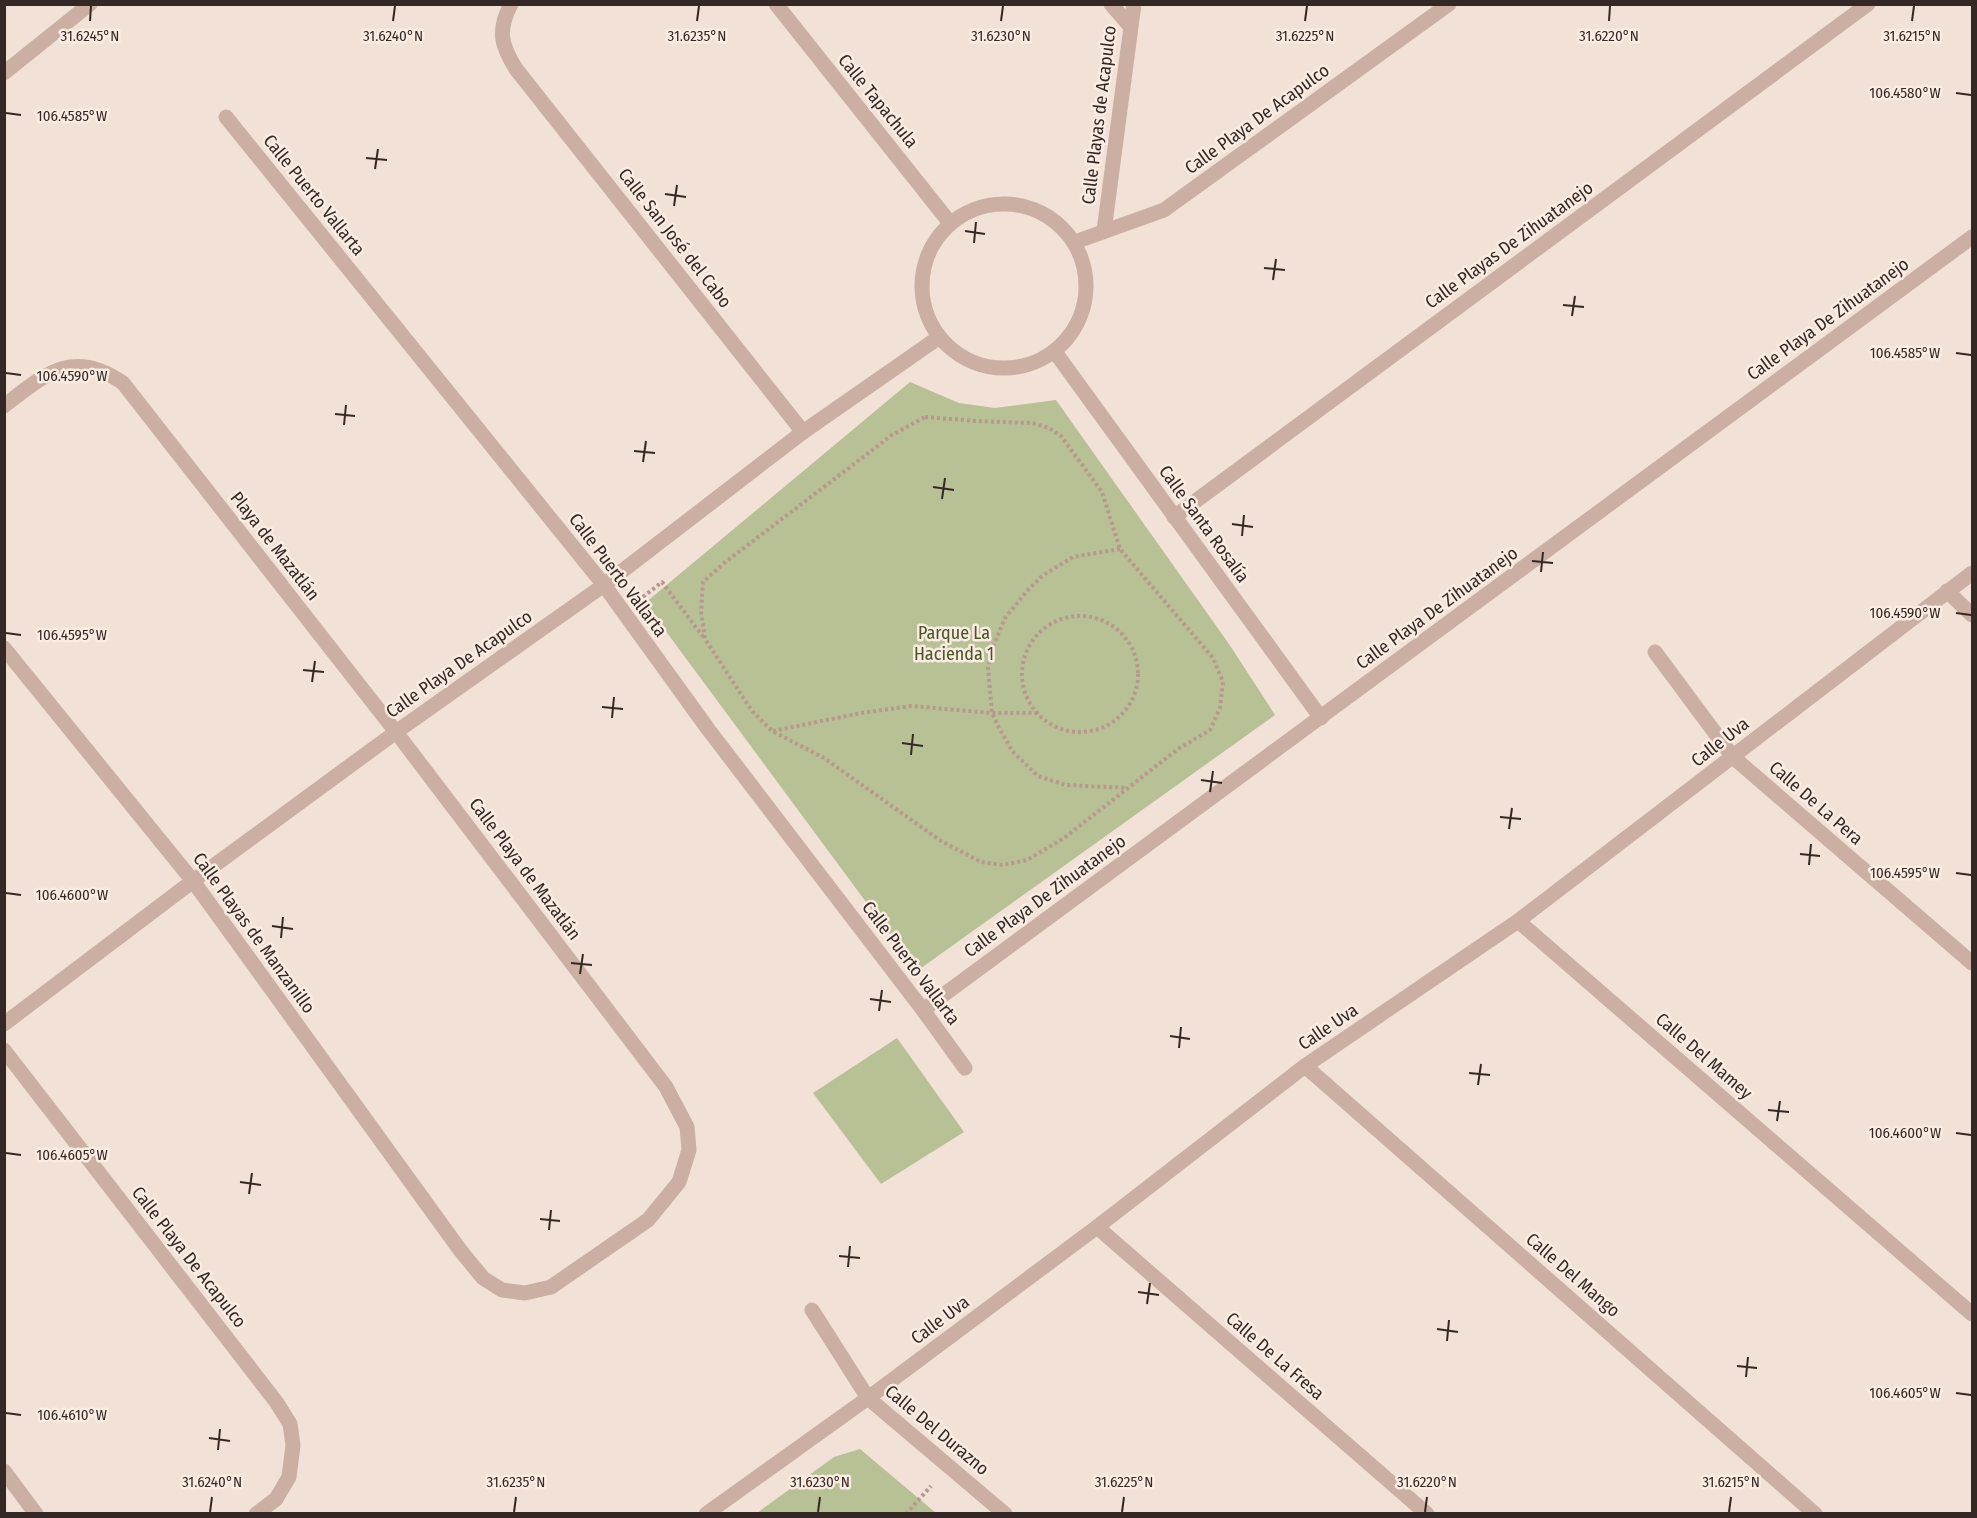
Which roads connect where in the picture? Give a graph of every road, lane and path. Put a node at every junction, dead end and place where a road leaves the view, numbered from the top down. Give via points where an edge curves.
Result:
1 (90, 4) edge
2 (511, 4) edge
3 (776, 4) edge
4 (1111, 4) edge
5 (1134, 4) edge
6 (1449, 4) edge
7 (1868, 4) edge
8 (1130, 26) junction
9 (4, 73) edge
10 (226, 117) dead end
11 (950, 223) junction
12 (1104, 231) junction
13 (1972, 237) edge
14 (1075, 242) junction
15 (938, 338) junction
16 (1055, 352) junction
17 (4, 406) edge
18 (803, 432) junction
19 (1174, 517) junction
20 (1120, 549) junction
21 (1972, 573) edge
22 (662, 582) dead end
23 (604, 585) junction
24 (1947, 591) junction
25 (1972, 615) edge
26 (705, 639) junction
27 (4, 648) edge
28 (1655, 652) dead end
29 (992, 713) junction
30 (1038, 713) junction
31 (1321, 718) junction
32 (772, 731) junction
33 (396, 732) junction
34 (1733, 757) junction
35 (1127, 788) junction
36 (193, 881) junction
37 (1518, 921) junction
38 (1972, 963) edge
39 (923, 1010) junction
40 (4, 1024) edge
41 (4, 1050) edge
42 (1305, 1066) junction
43 (965, 1068) dead end
44 (1097, 1227) junction
45 (460, 1250) joint
46 (812, 1310) dead end
47 (1972, 1314) edge
48 (868, 1398) junction
49 (951, 1466) junction
50 (4, 1471) edge
51 (36, 1514) edge
52 (256, 1514) edge
53 (706, 1514) edge
54 (906, 1514) edge
55 (1005, 1514) edge
56 (1427, 1514) edge
57 (1815, 1514) edge

1 - 9 street
2 - 18 street, Calle San José del Cabo via 501,27 505,51 516,69
3 - 11 street, Calle Tapachula
4 - 8 street
5 - 8 street, Calle Playas de Acapulco
6 - 12 street, Calle Playa De Acapulco via 1164,210
7 - 19 street, Calle Playas De Zihuatanejo
8 - 12 street, Calle Playas de Acapulco
10 - 23 street, Calle Puerto Vallarta
11 - 14 street via 981,206 1017,203 1050,216
11 - 15 street via 926,257 922,299
12 - 14 street, Calle Playa De Acapulco
13 - 31 street, Calle Playa De Zihuatanejo
14 - 16 street via 1086,270 1086,301 1076,330
15 - 16 street via 973,364 1015,369
15 - 18 street, Calle Playa De Acapulco
16 - 19 street, Calle Santa Rosalía
17 - 33 street, Playa de Mazatlán via 57,369 97,369 123,383
18 - 23 street, Calle Playa De Acapulco
19 - 31 street, Calle Santa Rosalía
20 - 26 path via 1102,492 1061,436 1032,423 925,417 892,435 703,582 701,612
20 - 29 path via 1073,557 1056,566 1041,576 1005,618 988,668
20 - 35 path via 1213,658 1223,682 1220,708 1210,730
21 - 24 street, Calle Uva
22 - 26 path
23 - 33 street, Calle Playa De Acapulco
23 - 39 street, Calle Puerto Vallarta via 708,729
24 - 25 street
24 - 34 street, Calle Uva
26 - 32 path via 752,711
27 - 36 street, Calle Playas de Manzanillo
28 - 34 street, Calle De La Pera
29 - 30 path
29 - 32 path via 911,706
29 - 35 path via 1012,751 1038,776 1066,785
30 - 30 path via 1027,697 1022,679 1024,660 1032,642 1061,618 1100,618 1116,627 1137,659 1134,697 1124,713 1108,725 1090,731 1053,726
31 - 39 street, Calle Playa De Zihuatanejo
32 - 35 path via 824,758 941,841 981,862 1003,865 1027,860 1064,838
33 - 36 street, Calle Playa De Acapulco
33 - 45 street, Calle Playa de Mazatlán via 666,1087 687,1127 688,1150 679,1182 648,1220 551,1287 525,1293 502,1290 483,1278
34 - 37 street, Calle Uva
34 - 38 street, Calle De La Pera
36 - 40 street, Calle Playa De Acapulco
36 - 45 street, Calle Playas de Manzanillo
37 - 42 street, Calle Uva
37 - 47 street, Calle Del Mamey
39 - 43 street, Calle Puerto Vallarta
41 - 52 street, Calle Playa De Acapulco via 290,1424 293,1445 289,1477 276,1499
42 - 44 street, Calle Uva
42 - 57 street, Calle Del Mango
44 - 48 street, Calle Uva
44 - 56 street, Calle De La Fresa
46 - 48 street, Calle Del Durazno
48 - 49 street, Calle Del Durazno
48 - 53 street, Calle Uva
49 - 54 path
49 - 55 street, Calle Del Durazno
50 - 51 street

